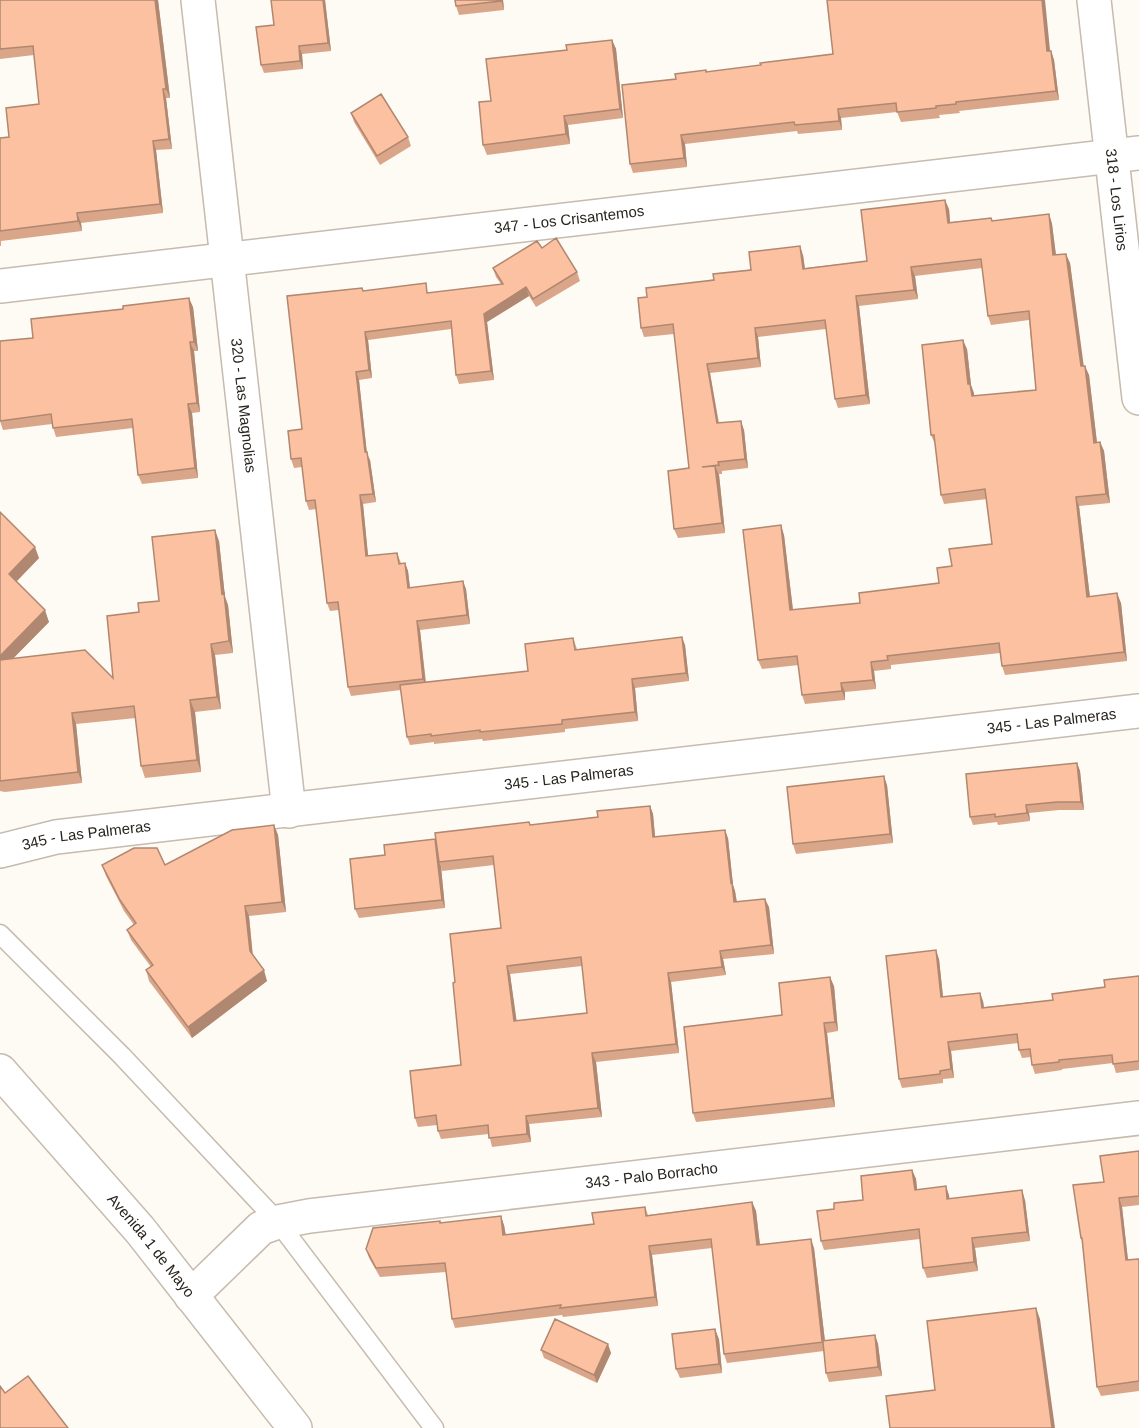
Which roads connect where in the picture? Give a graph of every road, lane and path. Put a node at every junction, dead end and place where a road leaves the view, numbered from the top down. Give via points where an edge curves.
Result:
1 (198, 0) edge
2 (1094, 0) edge
3 (1125, 154) edge
4 (227, 260) junction
5 (0, 286) edge
6 (1139, 398) edge
7 (1139, 711) edge
8 (289, 811) junction
9 (0, 851) edge
10 (0, 934) edge
11 (0, 1071) edge
12 (1139, 1118) edge
13 (278, 1222) junction
14 (191, 1296) junction
15 (295, 1428) edge
16 (434, 1428) edge

1 - 4 street, 320 - Las Magnolias
2 - 3 street, 318 - Los Lirios
3 - 4 street, 347 - Los Crisantemos
3 - 6 street, 318 - Los Lirios
4 - 5 street, 347 - Los Crisantemos
4 - 8 street, 320 - Las Magnolias
7 - 8 street, 345 - Las Palmeras
8 - 9 street, 345 - Las Palmeras via 56,837
10 - 13 lane via 122,1056
11 - 14 street, Avenida 1 de Mayo via 140,1230
12 - 13 street, 343 - Palo Borracho
13 - 14 street, 343 - Palo Borracho via 261,1228
13 - 16 lane
14 - 15 street, Avenida 1 de Mayo

